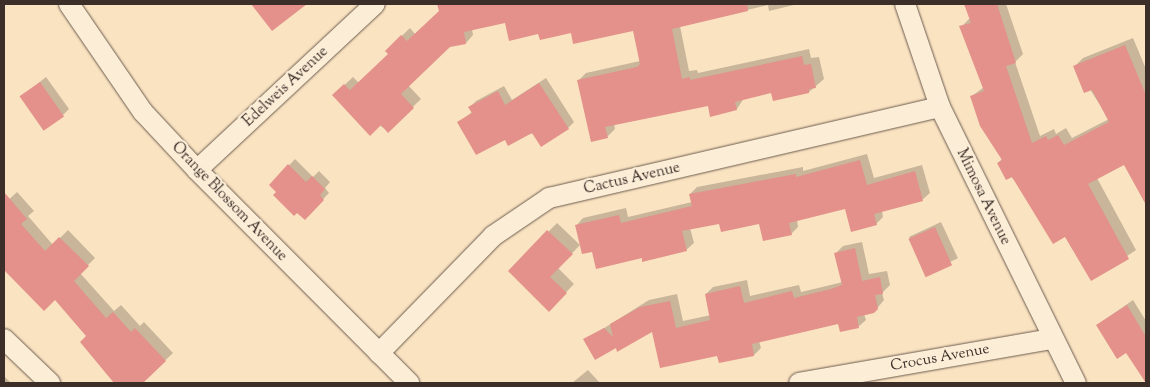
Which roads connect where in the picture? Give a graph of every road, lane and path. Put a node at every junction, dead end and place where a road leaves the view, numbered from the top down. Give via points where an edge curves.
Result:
1 (69, 4) edge
2 (375, 4) edge
3 (905, 4) edge
4 (940, 107) junction
5 (197, 170) junction
6 (4, 339) edge
7 (1052, 339) junction
8 (379, 353) junction
9 (50, 383) edge
10 (409, 383) edge
11 (799, 383) edge
12 (1076, 383) edge

1 - 5 street, Orange Blossom Avenue via 143,112
2 - 5 street, Edelweis Avenue
3 - 4 street, Mimosa Avenue
4 - 7 street, Mimosa Avenue
4 - 8 street, Cactus Avenue via 549,198 493,236
5 - 8 street, Orange Blossom Avenue
6 - 9 street
7 - 11 street, Crocus Avenue
7 - 12 street, Mimosa Avenue
8 - 10 street, Orange Blossom Avenue

